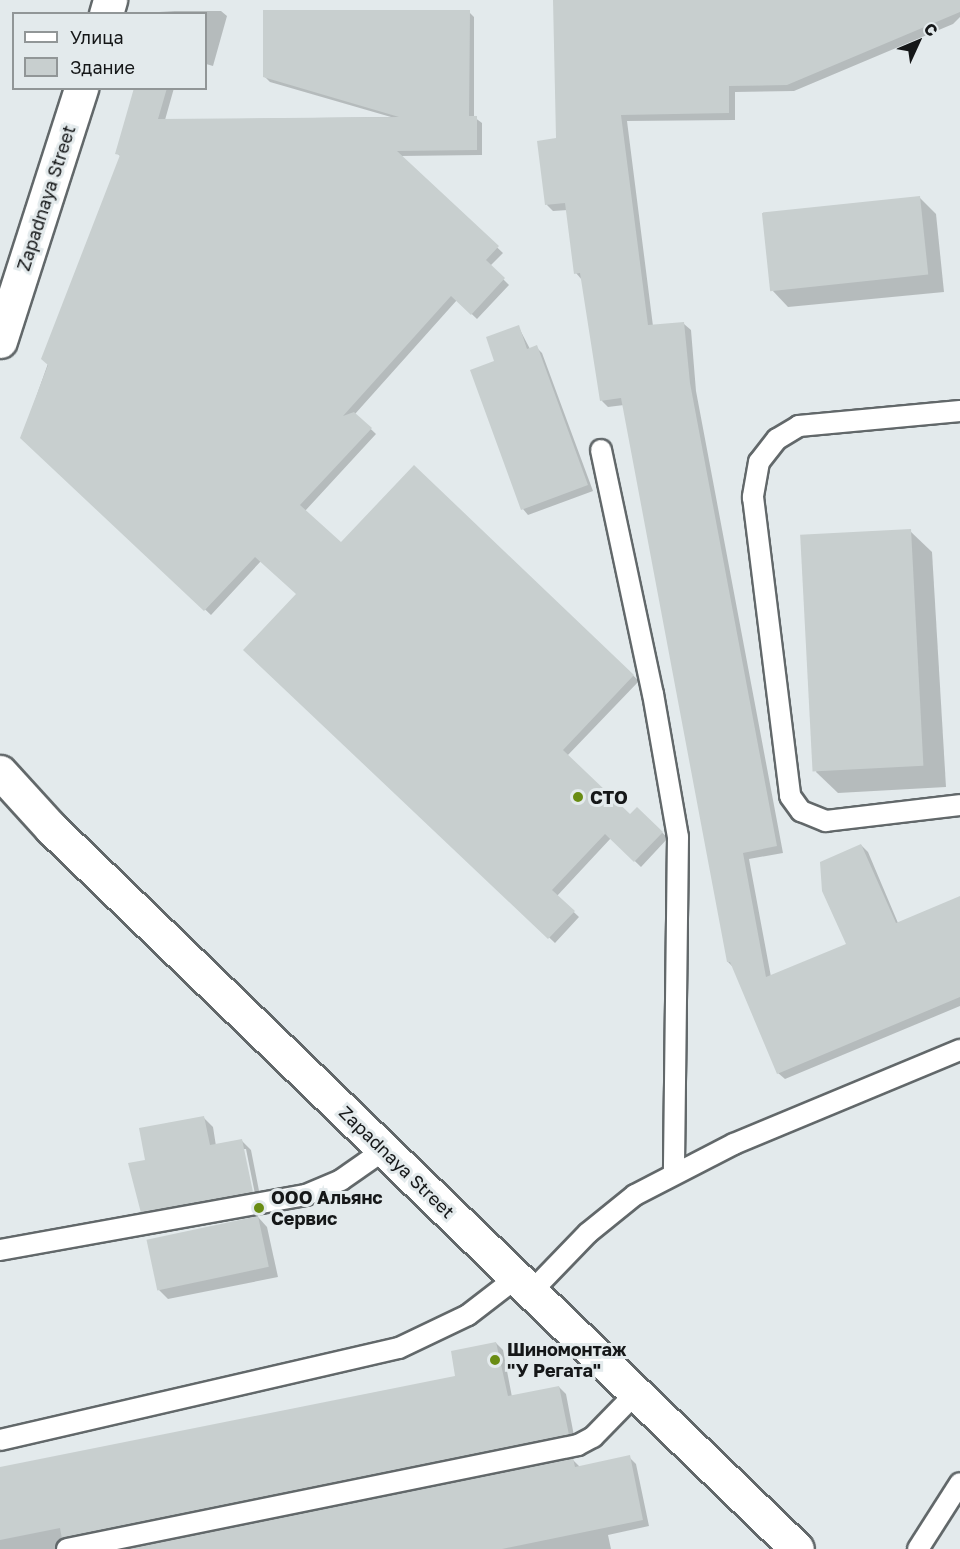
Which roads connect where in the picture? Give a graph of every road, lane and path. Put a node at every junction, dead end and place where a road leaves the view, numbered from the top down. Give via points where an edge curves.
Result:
1 (80, 90) edge
2 (0, 341) edge
3 (960, 411) edge
4 (602, 450) dead end
5 (0, 772) edge
6 (960, 805) edge
7 (960, 1050) edge
8 (384, 1150) junction
9 (674, 1174) junction
10 (0, 1250) edge
11 (523, 1285) junction
12 (636, 1393) junction
13 (0, 1440) edge
14 (960, 1483) edge
15 (67, 1549) edge
16 (797, 1549) edge
17 (918, 1549) edge

1 - 2 street, Zapadnaya Street
3 - 6 lane via 799,426 777,439 759,462 753,497 790,796 801,812 826,821
4 - 9 lane via 653,693 678,837
5 - 8 street, Zapadnaya Street via 51,828
7 - 9 lane via 734,1144
8 - 10 lane via 341,1180 306,1195
8 - 11 street, Zapadnaya Street
9 - 11 lane via 635,1195
11 - 12 street, Zapadnaya Street
11 - 13 lane via 399,1348
12 - 15 lane via 593,1437 578,1444
12 - 16 street, Zapadnaya Street
14 - 17 lane

